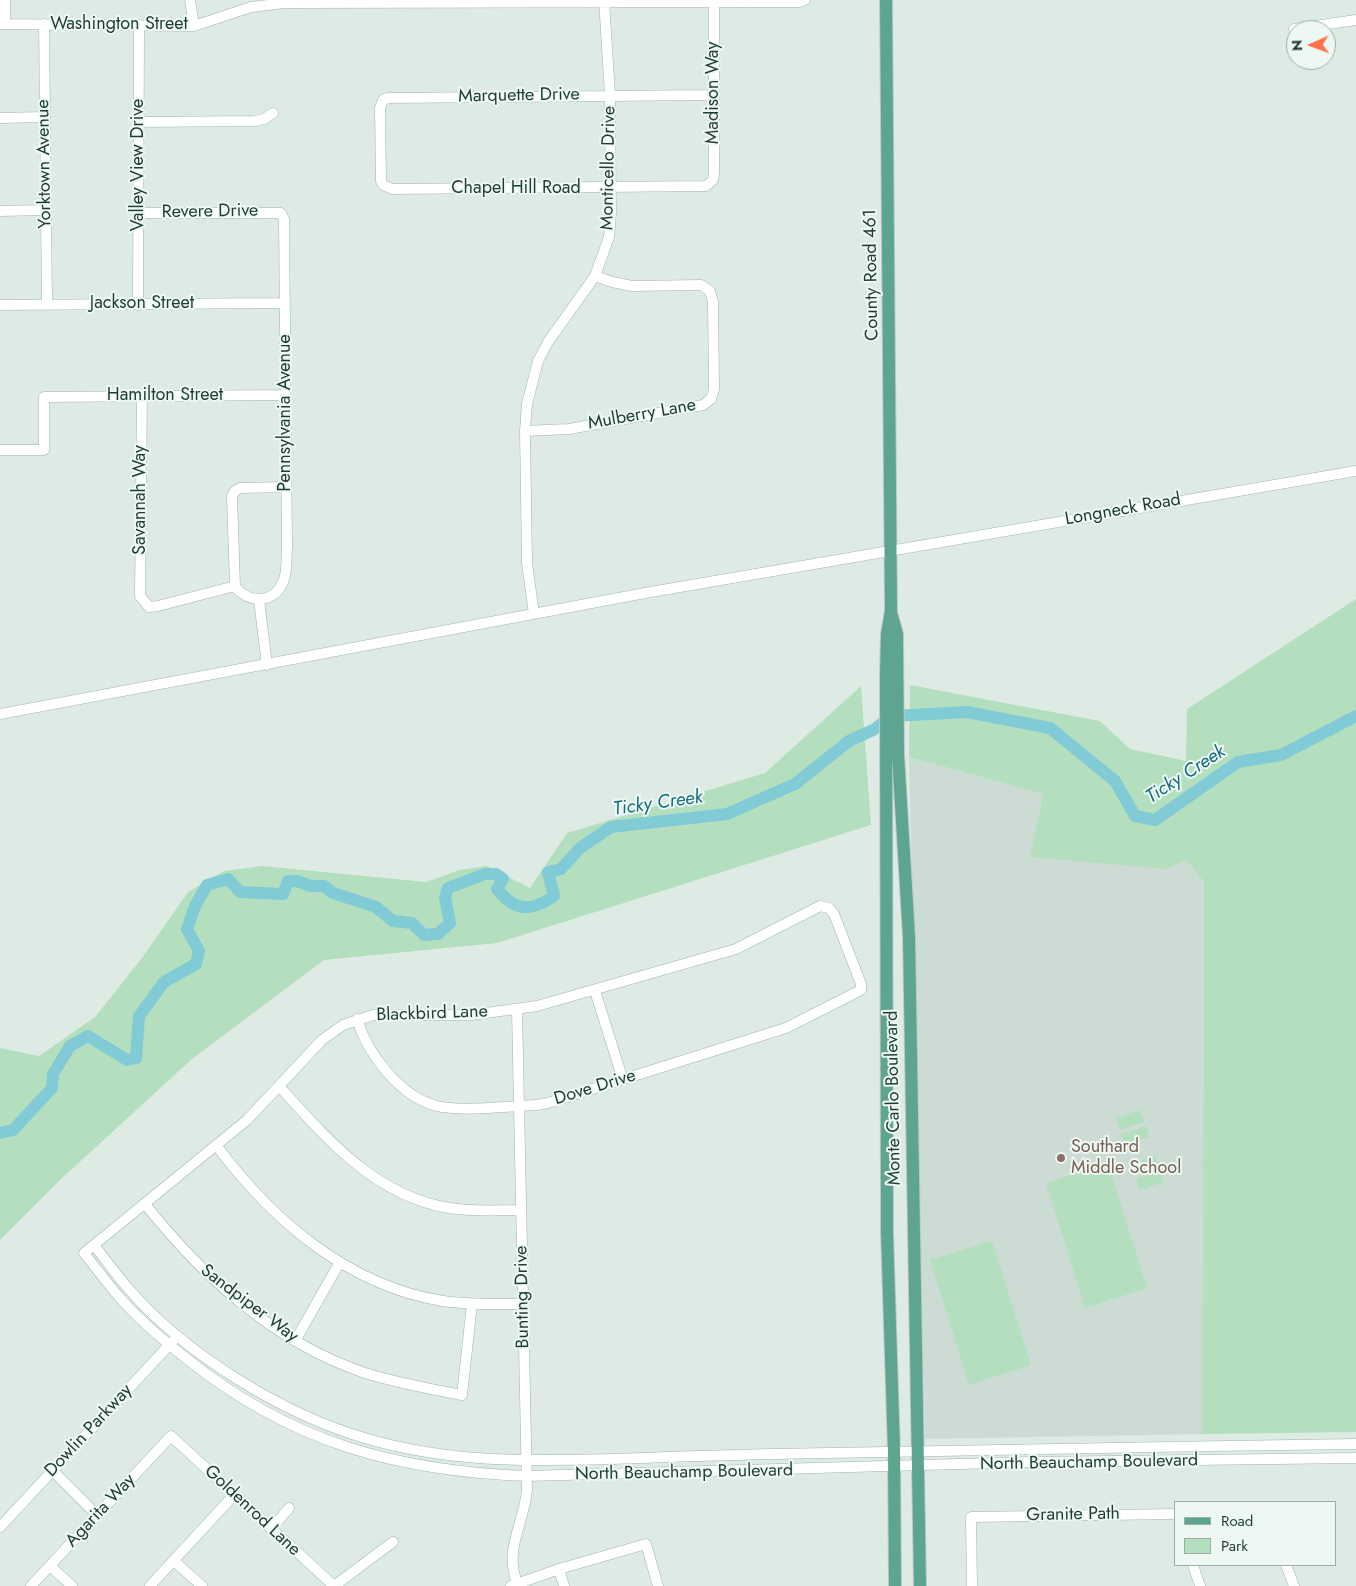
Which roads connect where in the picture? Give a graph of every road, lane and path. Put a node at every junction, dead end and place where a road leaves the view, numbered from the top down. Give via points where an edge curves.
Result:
1 (5, 0) edge
2 (190, 0) edge
3 (805, 0) edge
4 (886, 0) edge
5 (604, 1) edge
6 (714, 1) edge
7 (284, 2) edge
8 (380, 2) edge
9 (473, 2) edge
10 (1356, 20) edge
11 (1336, 23) edge
12 (3, 24) edge
13 (44, 24) junction
14 (139, 25) junction
15 (194, 26) junction
16 (610, 95) junction
17 (714, 95) junction
18 (274, 113) dead end
19 (44, 117) junction
20 (0, 118) edge
21 (139, 122) junction
22 (710, 184) joint
23 (383, 185) joint
24 (611, 189) junction
25 (46, 210) junction
26 (0, 211) edge
27 (139, 212) junction
28 (281, 213) joint
29 (596, 276) junction
30 (285, 302) junction
31 (47, 304) junction
32 (0, 305) edge
33 (138, 305) junction
34 (286, 395) junction
35 (142, 396) junction
36 (525, 431) junction
37 (0, 450) edge
38 (1356, 471) edge
39 (286, 487) junction
40 (890, 550) junction
41 (235, 586) junction
42 (259, 600) junction
43 (534, 614) junction
44 (267, 665) junction
45 (0, 714) edge
46 (893, 753) junction
47 (820, 906) joint
48 (595, 991) junction
49 (517, 1008) junction
50 (357, 1019) junction
51 (623, 1080) junction
52 (279, 1086) junction
53 (519, 1105) junction
54 (216, 1145) junction
55 (145, 1204) junction
56 (521, 1210) junction
57 (94, 1245) junction
58 (84, 1253) joint
59 (340, 1262) junction
60 (472, 1304) junction
61 (524, 1304) junction
62 (179, 1336) junction
63 (295, 1341) junction
64 (170, 1345) junction
65 (171, 1436) joint
66 (1356, 1444) edge
67 (894, 1451) junction
68 (917, 1451) junction
69 (1356, 1458) edge
70 (526, 1462) junction
71 (894, 1467) junction
72 (917, 1467) junction
73 (52, 1470) junction
74 (527, 1476) junction
75 (234, 1495) junction
76 (289, 1508) dead end
77 (1174, 1514) edge
78 (97, 1515) junction
79 (0, 1527) edge
80 (271, 1529) junction
81 (394, 1542) dead end
82 (174, 1560) junction
83 (50, 1566) junction
84 (1192, 1566) edge
85 (1286, 1566) edge
86 (559, 1569) junction
87 (514, 1584) edge
88 (31, 1586) edge
89 (72, 1586) edge
90 (150, 1586) edge
91 (202, 1586) edge
92 (334, 1586) edge
93 (564, 1586) edge
94 (658, 1586) edge
95 (895, 1586) edge
96 (920, 1586) edge
97 (972, 1586) edge
98 (1200, 1586) edge
99 (1294, 1586) edge

1 - 12 street
2 - 15 street
3 - 6 street, Washington Street
4 - 40 main road, County Road 461
5 - 6 street, Washington Street
5 - 9 street, Washington Street
5 - 16 street, Monticello Drive
6 - 17 street, Madison Way
7 - 8 street, Washington Street
7 - 15 street, Washington Street via 251,8
8 - 9 street, Washington Street
10 - 11 street
12 - 13 street, Washington Street
13 - 14 street, Washington Street
13 - 19 street, Yorktown Avenue
14 - 15 street, Washington Street
14 - 21 street, Valley View Drive
16 - 17 street, Marquette Drive
16 - 23 street, Marquette Drive via 393,97 383,100 380,108 380,176
16 - 24 street, Monticello Drive
17 - 22 street, Madison Way via 714,174
18 - 21 street via 255,122
19 - 20 street
19 - 25 street, Yorktown Avenue
21 - 27 street, Valley View Drive
22 - 24 street, Chapel Hill Road via 702,188
23 - 24 street, Chapel Hill Road via 392,189
24 - 29 street, Monticello Drive via 609,237
25 - 26 street
25 - 31 street, Yorktown Avenue
27 - 28 street, Revere Drive
27 - 33 street, Valley View Drive
28 - 30 street, Pennsylvania Avenue via 284,219
29 - 36 street, Monticello Drive via 538,361 527,404
29 - 36 street, Mulberry Lane via 620,284 701,286 710,291 713,302 714,389 711,399 703,405 569,429
30 - 33 street, Jackson Street
30 - 34 street, Pennsylvania Avenue
31 - 32 street, Jackson Street
31 - 33 street, Jackson Street
34 - 35 street, Hamilton Street
34 - 39 street, Pennsylvania Avenue
35 - 37 street, Hamilton Street via 44,397 44,450
35 - 41 street, Savannah Way via 140,596 149,607
36 - 43 street, Monticello Drive via 527,563
38 - 40 street, Longneck Road
39 - 41 street via 240,488 235,491 232,506
39 - 42 street, Pennsylvania Avenue via 284,581 273,594
40 - 43 street, Longneck Road
40 - 46 main road, Monte Carlo Boulevard via 891,611 887,634 892,674
41 - 42 street via 245,596
42 - 44 street
43 - 44 street, Longneck Road
44 - 45 street, Longneck Road
46 - 67 main road, Monte Carlo Boulevard via 887,1232
46 - 68 main road, Monte Carlo Boulevard via 908,937
47 - 48 street, Blackbird Lane via 736,949
47 - 51 street, Dove Drive via 829,908 834,914 860,978 860,990 786,1028
48 - 49 street, Blackbird Lane
48 - 51 street
49 - 50 street, Blackbird Lane via 470,1015 373,1015
49 - 53 street, Bunting Drive
50 - 52 street, Blackbird Lane via 322,1040
50 - 53 street, Dove Drive via 375,1059 408,1092 423,1101 452,1108
51 - 53 street, Dove Drive via 548,1103
52 - 54 street, Blackbird Lane via 247,1120
52 - 56 street via 351,1161 400,1192 448,1208
53 - 56 street, Bunting Drive
54 - 55 street, Blackbird Lane
54 - 59 street via 268,1207 300,1237
55 - 57 street, Blackbird Lane
55 - 63 street, Sandpiper Way via 195,1263 223,1289
56 - 61 street, Bunting Drive
57 - 58 street, Blackbird Lane
57 - 62 street, North Beauchamp Boulevard via 128,1288
58 - 64 street, North Beauchamp Boulevard via 120,1298
59 - 60 street via 411,1293
59 - 63 street
60 - 61 street
60 - 63 street, Sandpiper Way via 462,1395 366,1373
61 - 70 street, Bunting Drive
62 - 64 street, Dowlin Parkway
62 - 70 street, North Beauchamp Boulevard via 213,1364 271,1398 364,1438 458,1458
64 - 73 street, Dowlin Parkway
64 - 74 street, North Beauchamp Boulevard via 238,1397 311,1435 360,1453 455,1471
65 - 75 street, Goldenrod Lane
65 - 78 street, Agarita Way
66 - 68 street, North Beauchamp Boulevard
67 - 68 street, North Beauchamp Boulevard
67 - 70 street, North Beauchamp Boulevard
67 - 71 main road, Monte Carlo Boulevard
68 - 72 main road, Monte Carlo Boulevard
69 - 72 street, North Beauchamp Boulevard via 1032,1462
70 - 74 street, Bunting Drive
71 - 72 street, North Beauchamp Boulevard
71 - 74 street, North Beauchamp Boulevard
71 - 95 main road, Monte Carlo Boulevard
72 - 96 main road, Monte Carlo Boulevard
73 - 78 street
73 - 79 street, Dowlin Parkway
74 - 87 street, Bunting Drive via 526,1508 512,1549
75 - 80 street, Goldenrod Lane
75 - 82 street
76 - 80 street
77 - 97 street, Granite Path via 971,1516
78 - 83 street, Agarita Way
80 - 92 street, Goldenrod Lane
81 - 92 street
82 - 90 street
82 - 91 street
83 - 88 street, Agarita Way
83 - 89 street
84 - 98 street
85 - 99 street
86 - 87 street
86 - 93 street
86 - 94 street via 646,1544

